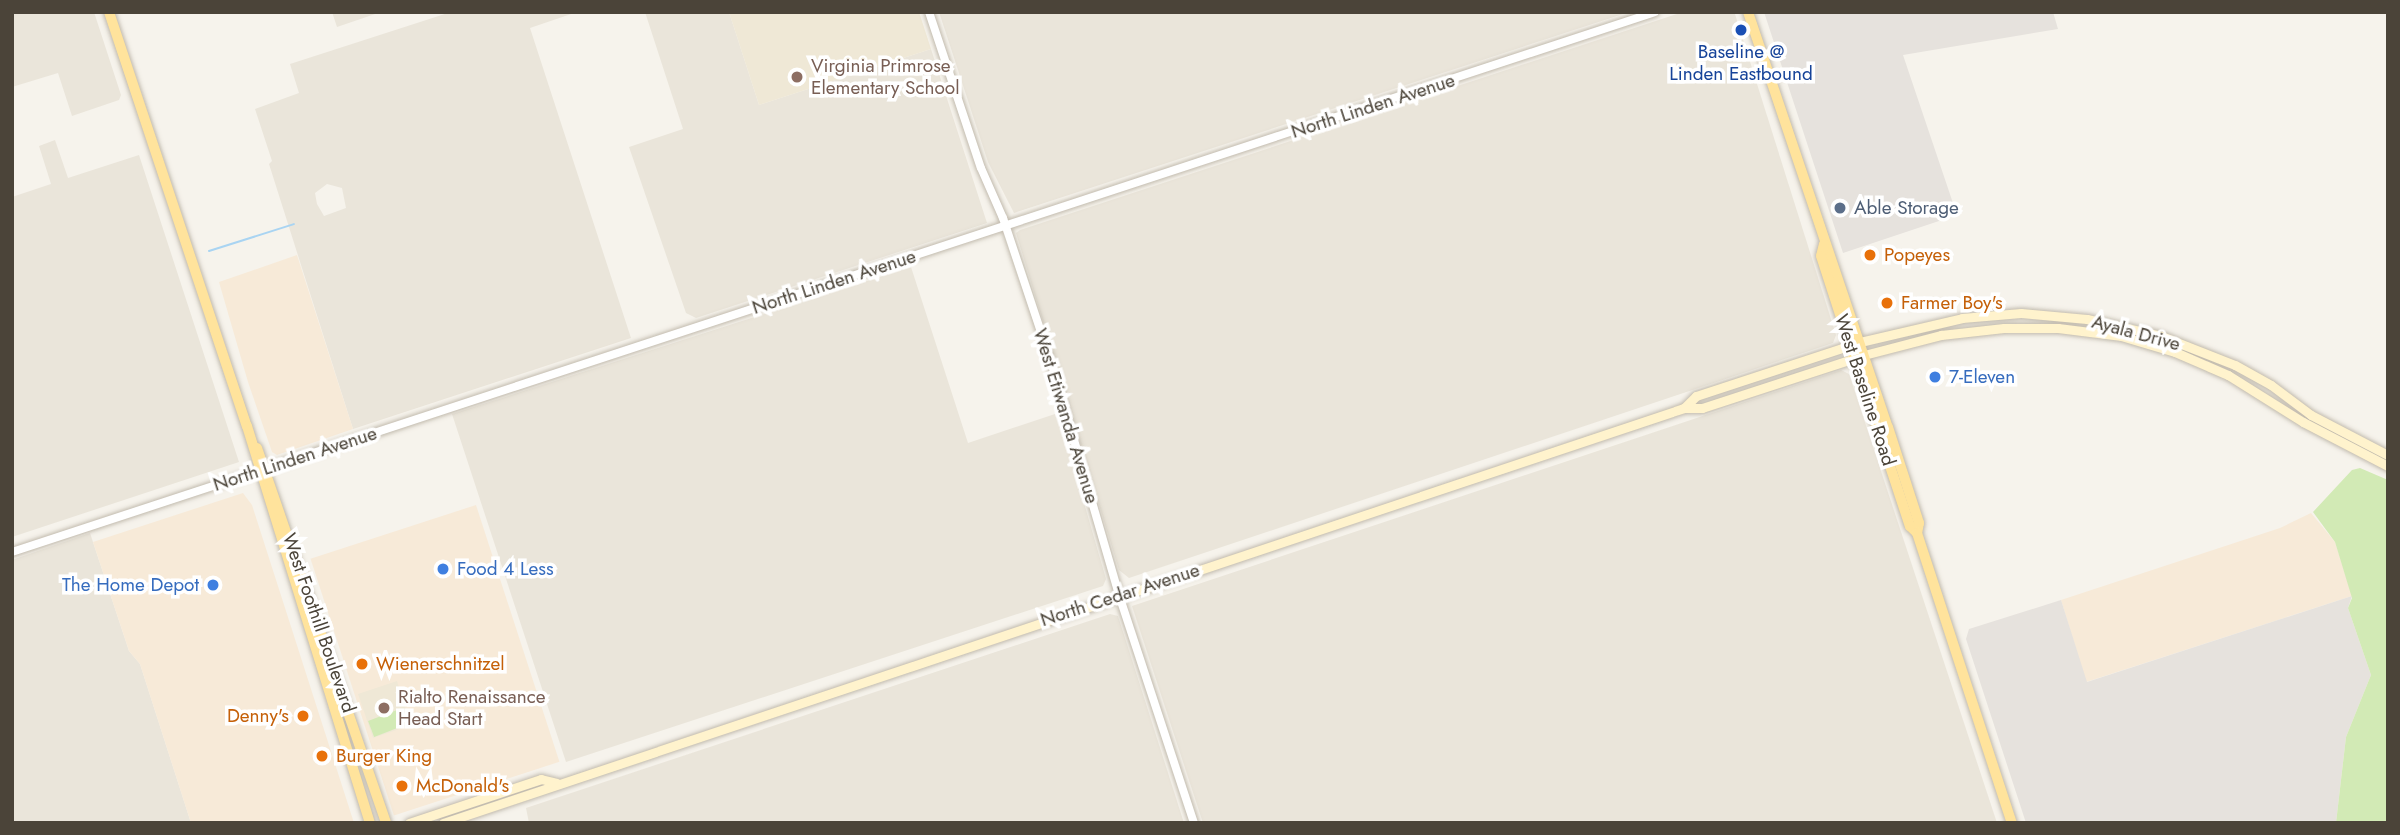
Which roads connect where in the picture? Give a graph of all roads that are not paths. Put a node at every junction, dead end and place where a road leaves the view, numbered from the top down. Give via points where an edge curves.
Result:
1 (109, 12) edge
2 (929, 12) edge
3 (1656, 12) edge
4 (1748, 12) edge
5 (1006, 226) junction
6 (1855, 344) junction
7 (1859, 357) junction
8 (1684, 408) junction
9 (2388, 455) edge
10 (2388, 466) edge
11 (263, 470) junction
12 (12, 552) edge
13 (1119, 595) junction
14 (557, 783) junction
15 (522, 786) junction
16 (489, 807) junction
17 (370, 823) edge
18 (386, 823) edge
19 (409, 823) edge
20 (443, 823) edge
21 (1194, 823) edge
22 (2012, 823) edge

1 - 11 main road, West Foothill Boulevard
2 - 5 street, West Etiwanda Avenue via 981,168
3 - 5 street, North Linden Avenue
4 - 6 main road, West Baseline Road via 1824,244 1831,253
5 - 11 street, North Linden Avenue
5 - 13 street, West Etiwanda Avenue via 1074,434
6 - 7 main road, West Baseline Road
6 - 8 main road, North Cedar Avenue via 1696,396
6 - 9 main road, Ayala Drive via 1942,321 1985,315 2021,313 2125,327 2235,365 2311,415
7 - 8 main road, North Cedar Avenue via 1702,408
7 - 10 main road, Ayala Drive via 1941,335 2004,328 2121,336 2228,375 2303,422
7 - 22 main road, West Baseline Road via 1919,523 1917,533
8 - 13 main road, North Cedar Avenue
11 - 12 street, North Linden Avenue
11 - 17 main road, West Foothill Boulevard
11 - 18 main road, West Foothill Boulevard
13 - 14 main road, North Cedar Avenue
13 - 21 street, West Etiwanda Avenue
14 - 15 main road, North Cedar Avenue via 541,779
14 - 16 main road, North Cedar Avenue
15 - 16 main road via 490,801
15 - 19 main road, North Cedar Avenue
16 - 20 main road, North Cedar Avenue

